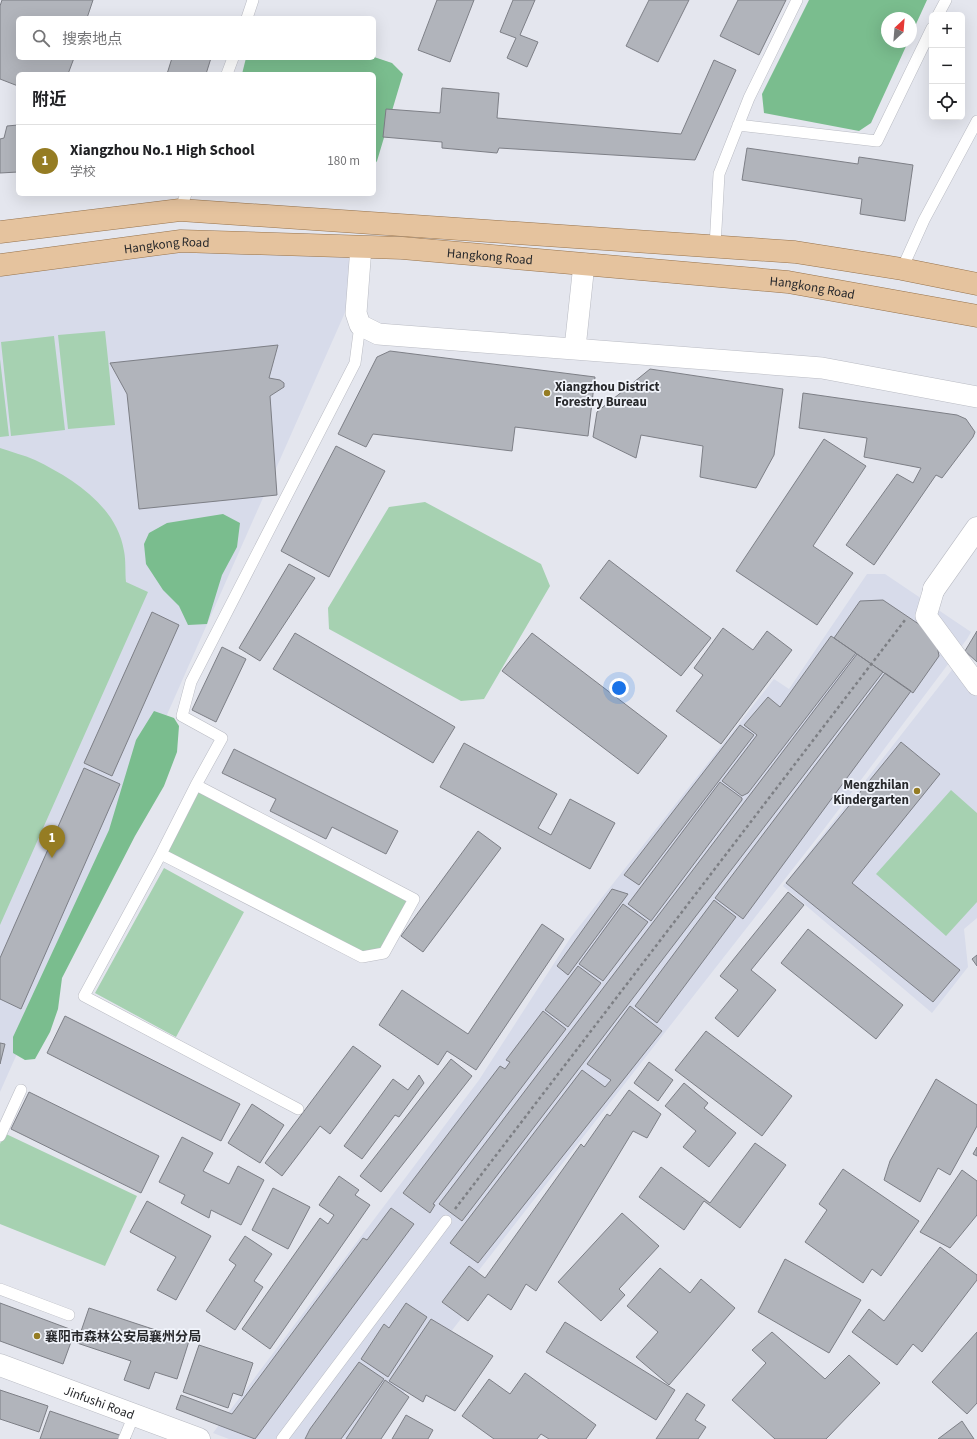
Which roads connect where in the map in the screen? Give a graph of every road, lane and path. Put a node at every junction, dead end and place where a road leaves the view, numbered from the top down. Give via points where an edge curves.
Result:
1 (253, 0) edge
2 (797, 0) edge
3 (946, 0) edge
4 (940, 12) edge
5 (248, 16) edge
6 (929, 34) edge
7 (232, 60) edge
8 (228, 72) edge
9 (977, 121) edge
10 (738, 125) junction
11 (183, 202) edge
12 (0, 232) edge
13 (361, 247) junction
14 (715, 247) junction
15 (584, 264) junction
16 (0, 265) edge
17 (902, 269) junction
18 (975, 283) edge
19 (976, 317) edge
20 (360, 325) junction
21 (575, 348) junction
22 (977, 398) edge
23 (977, 528) edge
24 (934, 590) joint
25 (905, 620) dead end
26 (977, 685) edge
27 (196, 784) junction
28 (161, 854) junction
29 (21, 1090) dead end
30 (298, 1109) dead end
31 (0, 1136) edge
32 (446, 1220) joint
33 (0, 1289) edge
34 (68, 1315) dead end
35 (0, 1365) edge
36 (134, 1415) junction
37 (124, 1439) edge
38 (199, 1439) edge
39 (282, 1439) edge

1 - 5 lane
2 - 10 lane
3 - 4 lane
6 - 10 lane via 877,141
7 - 8 lane
9 - 17 lane via 924,220
10 - 14 lane via 719,174
11 - 12 main road, Hangkong Road
11 - 14 main road, Hangkong Road
13 - 15 main road, Hangkong Road
13 - 16 main road, Hangkong Road via 181,241
13 - 20 street via 356,313
14 - 17 main road, Hangkong Road via 795,252
15 - 19 main road, Hangkong Road via 788,282
15 - 21 street
17 - 18 main road, Hangkong Road
20 - 21 street via 378,334
20 - 27 lane via 355,363 191,682 182,716 222,738
21 - 22 street via 822,368
23 - 24 street
24 - 26 street via 926,616
25 - 32 path
27 - 28 lane
27 - 28 lane via 414,899 384,953 362,957
28 - 30 lane via 84,996
29 - 31 lane
32 - 39 lane
33 - 34 lane
35 - 36 street, Jinfushi Road
36 - 37 lane
36 - 38 street, Jinfushi Road

